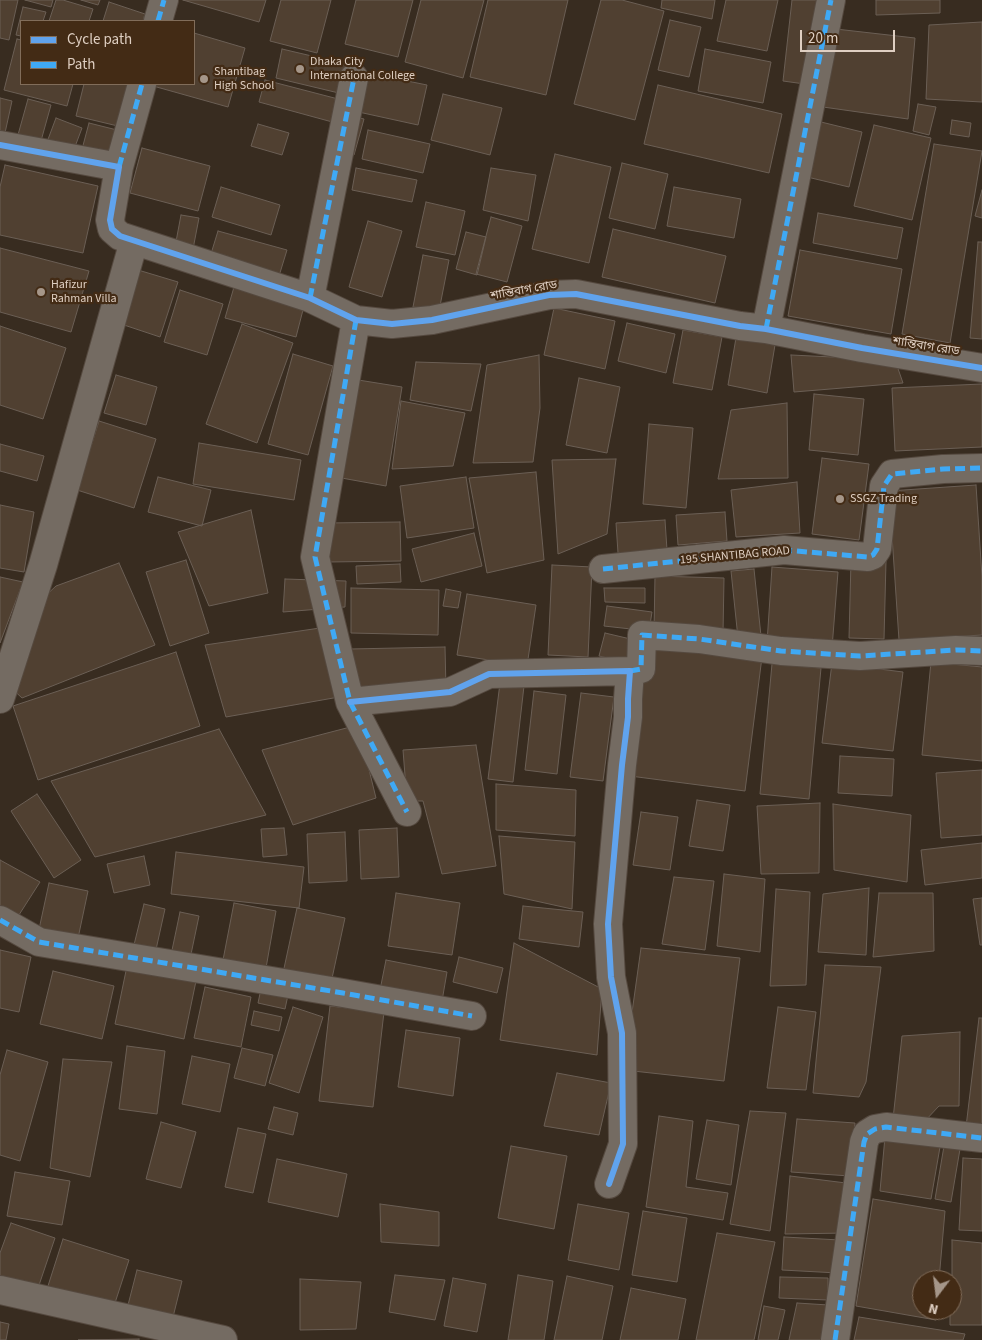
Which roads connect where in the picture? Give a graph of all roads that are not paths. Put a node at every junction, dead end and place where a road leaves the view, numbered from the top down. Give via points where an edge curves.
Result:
1 (164, 0) edge
2 (831, 0) edge
3 (158, 20) edge
4 (354, 78) dead end
5 (142, 85) edge
6 (0, 145) edge
7 (119, 167) junction
8 (123, 235) junction
9 (310, 298) junction
10 (356, 320) junction
11 (766, 329) junction
12 (982, 368) edge
13 (982, 468) edge
14 (602, 569) dead end
15 (982, 651) edge
16 (630, 671) junction
17 (0, 699) edge
18 (350, 702) junction
19 (407, 812) dead end
20 (0, 920) edge
21 (472, 1016) dead end
22 (982, 1138) edge
23 (609, 1184) dead end
24 (0, 1290) edge
25 (223, 1340) edge
26 (835, 1340) edge

1 - 3 street
2 - 11 street
4 - 9 street
5 - 7 street
6 - 7 street
7 - 8 street via 110,220
8 - 9 street, শান্তিবাগ রোড
8 - 17 street via 43,565
9 - 10 street, শান্তিবাগ রোড
10 - 11 street, শান্তিবাগ রোড via 392,324 432,320 549,295 576,294
10 - 18 street via 315,557
11 - 12 street, শান্তিবাগ রোড
13 - 14 street, 195 SHANTIBAG ROAD via 892,474 884,486 877,548 868,557 784,550
15 - 16 street via 860,656 781,651 699,639 642,635 641,668
16 - 18 street via 489,674 450,692
16 - 23 street via 608,924 610,977 622,1033 623,1144
18 - 19 street
20 - 21 street via 39,942
22 - 26 street via 886,1127 875,1128 867,1134
24 - 25 street

